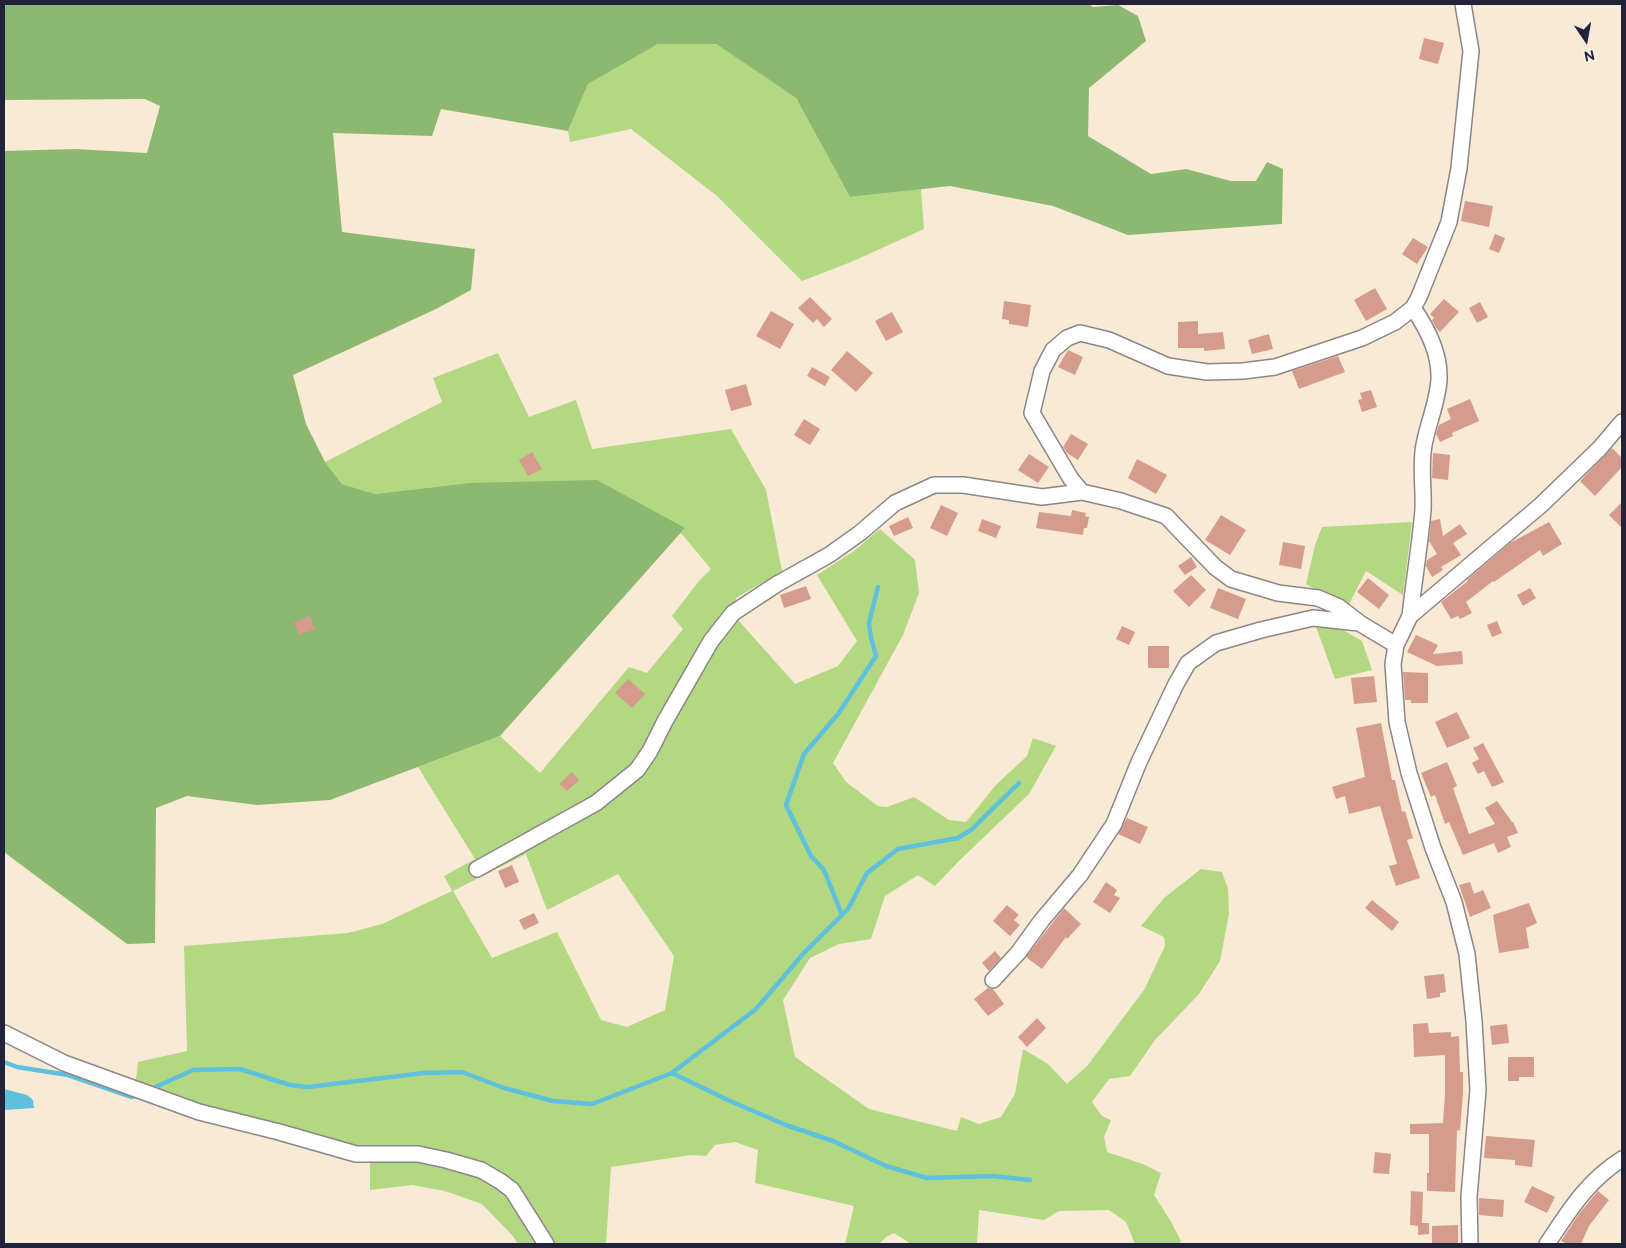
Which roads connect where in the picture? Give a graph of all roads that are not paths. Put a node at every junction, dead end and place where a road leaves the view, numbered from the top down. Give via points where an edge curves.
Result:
1 (1463, 4) edge
2 (1413, 308) junction
3 (1622, 422) edge
4 (1082, 492) junction
5 (1410, 616) junction
6 (1361, 624) junction
7 (1396, 645) junction
8 (477, 869) dead end
9 (993, 980) dead end
10 (4, 1032) edge
11 (1622, 1159) edge
12 (546, 1244) edge
13 (1470, 1244) edge
14 (1547, 1244) edge

1 - 2 street via 1471,51 1459,168 1449,222
2 - 4 street via 1395,322 1362,338 1275,367 1243,371 1207,372 1168,366 1109,340 1080,333 1067,338 1054,350 1042,371 1032,413 1070,479
2 - 5 street via 1432,343 1439,378 1424,446 1423,510
3 - 5 street via 1541,505
4 - 6 street via 1166,516 1215,567 1231,579 1278,593 1318,598 1339,607
4 - 8 street via 1042,497 934,485 895,503 829,555 733,613 711,640 637,770 596,802
5 - 7 street
6 - 7 street
6 - 9 street via 1313,618 1216,643 1188,663 1139,762 1114,824 1080,875
7 - 13 street via 1393,664 1397,722 1409,773 1454,902 1467,954 1478,1090 1469,1196
10 - 12 street via 64,1063 199,1112 356,1154 418,1154 482,1170 512,1190
11 - 14 street via 1589,1185

